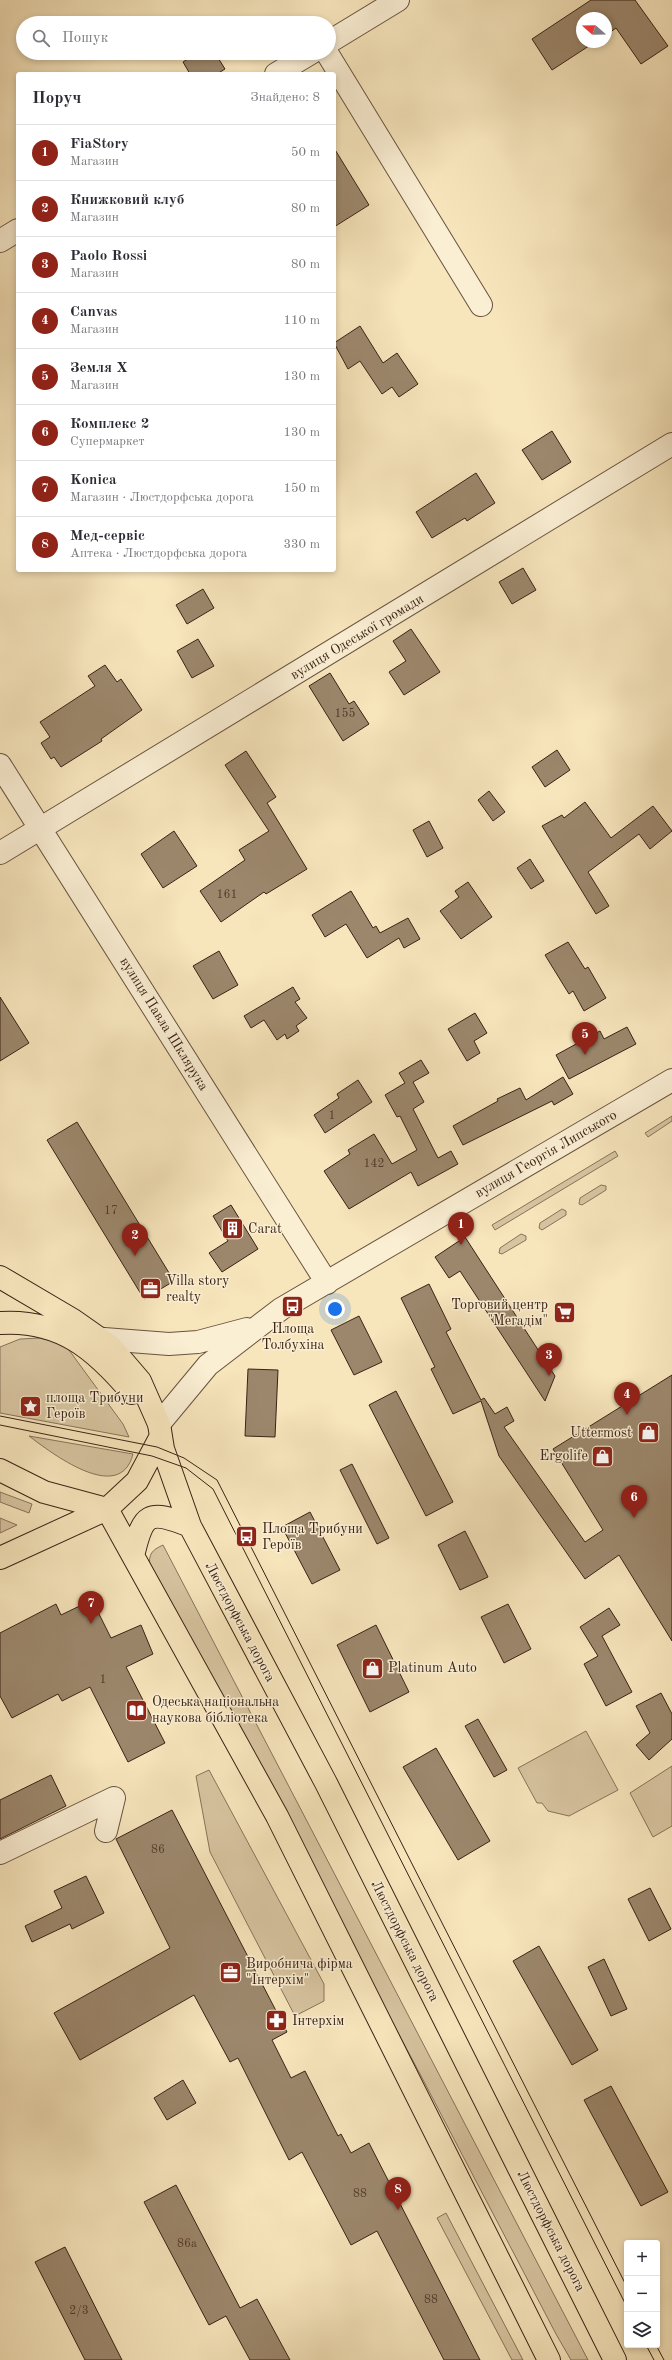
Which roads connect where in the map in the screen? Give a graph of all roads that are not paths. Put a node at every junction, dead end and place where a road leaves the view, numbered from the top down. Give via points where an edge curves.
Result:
1 (398, 0) edge
2 (336, 38) edge
3 (299, 60) edge
4 (331, 60) edge
5 (279, 72) edge
6 (16, 231) edge
7 (0, 241) edge
8 (481, 305) dead end
9 (672, 444) edge
10 (0, 765) edge
11 (41, 829) junction
12 (0, 853) edge
13 (672, 1080) edge
14 (0, 1277) edge
15 (327, 1283) junction
16 (0, 1323) edge
17 (256, 1327) junction
18 (71, 1337) junction
19 (101, 1339) junction
20 (157, 1439) junction
21 (0, 1470) edge
22 (107, 1509) junction
23 (190, 1526) junction
24 (133, 1556) junction
25 (0, 1558) edge
26 (106, 1831) dead end
27 (0, 1853) edge
28 (549, 2360) edge
29 (615, 2360) edge

1 - 2 street
3 - 5 street
4 - 8 street
6 - 7 street
9 - 11 street, вулиця Одеської громади
10 - 11 street, вулиця Павла Шклярука
11 - 12 street, вулиця Одеської громади
11 - 15 street, вулиця Павла Шклярука
13 - 15 street, вулиця Георгія Липського
14 - 19 main road
15 - 17 street, вулиця Георгія Липського via 281,1309
16 - 18 main road via 20,1322 48,1327
17 - 19 street, вулиця Георгія Липського via 198,1342 169,1344
17 - 20 street, вулиця Георгія Липського via 208,1365
18 - 19 street, вулиця Георгія Липського
18 - 20 main road via 112,1372
19 - 20 main road via 140,1381
20 - 22 main road via 137,1481
20 - 23 main road, Люстдорфська дорога
21 - 22 main road via 44,1492
22 - 24 main road
22 - 25 main road
23 - 24 main road via 164,1516 152,1517 144,1523 139,1532
23 - 29 main road, Люстдорфська дорога via 326,1783
24 - 28 main road via 277,1816
26 - 27 street via 114,1798

